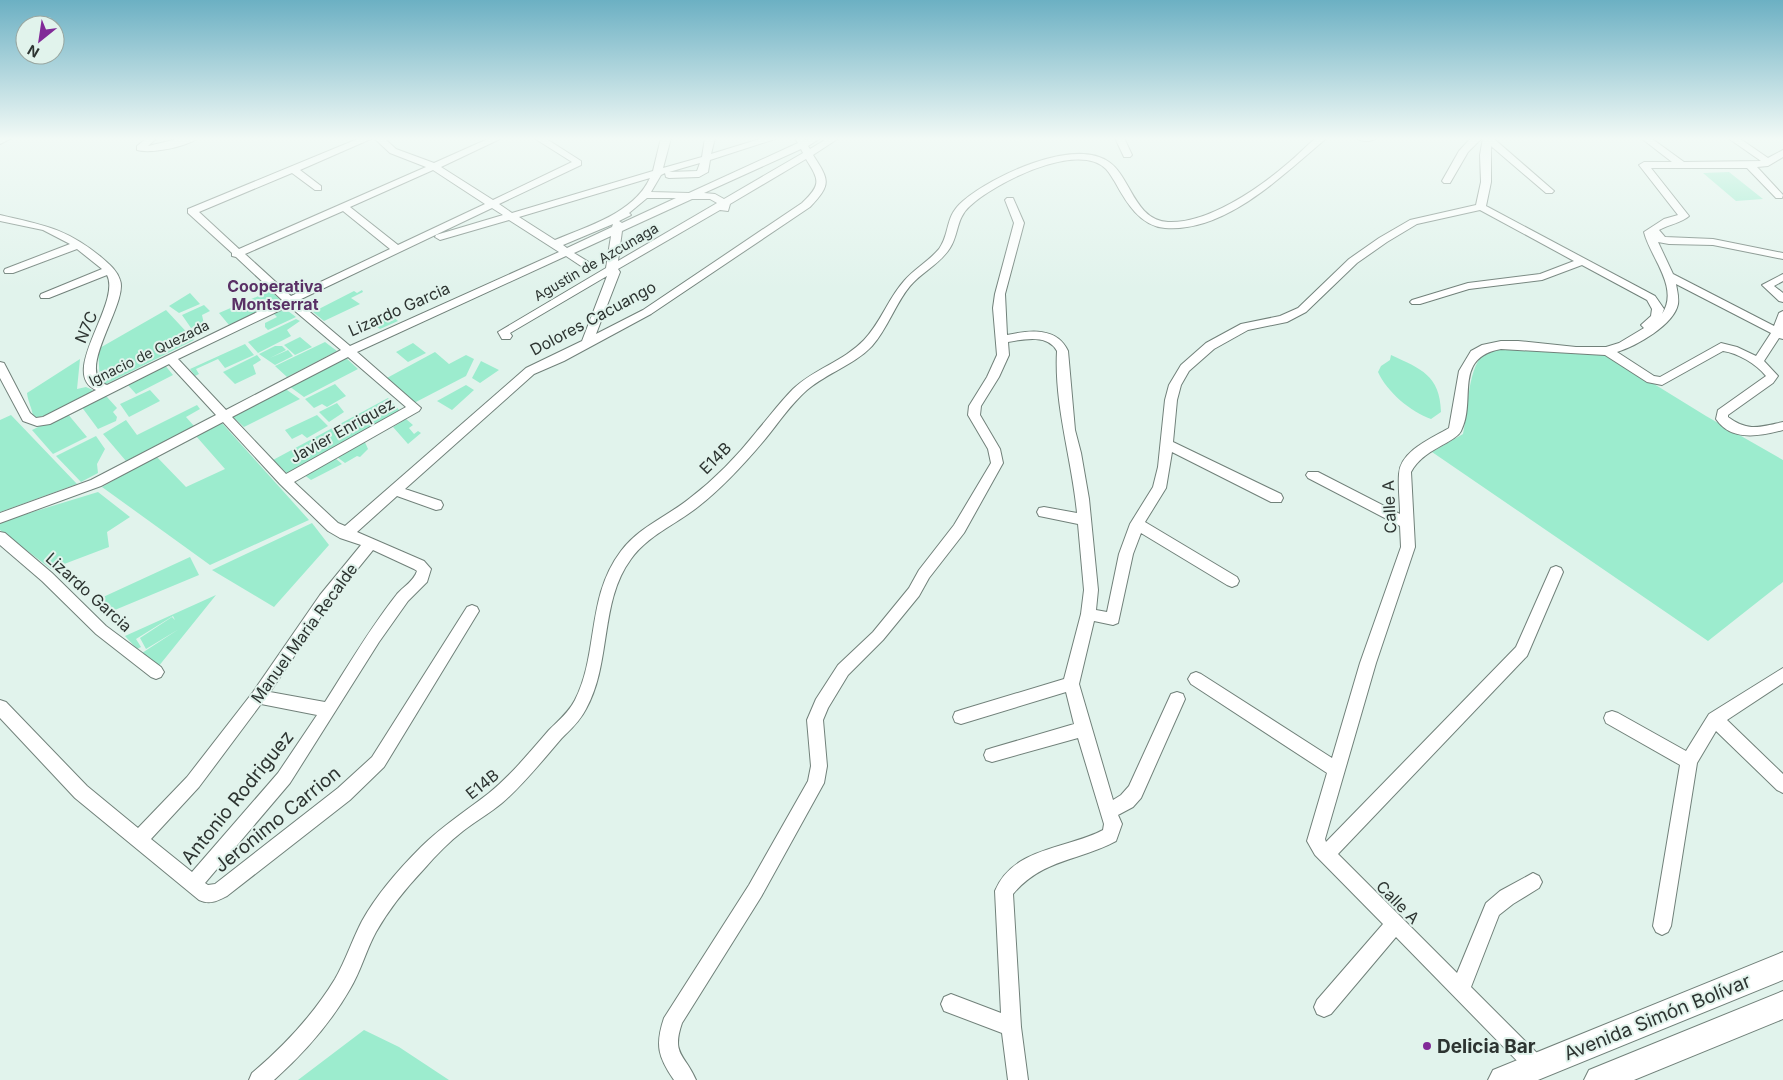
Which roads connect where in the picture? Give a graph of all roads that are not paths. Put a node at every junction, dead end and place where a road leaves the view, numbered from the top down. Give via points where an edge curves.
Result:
1 (246, 188) edge
2 (383, 188) edge
3 (468, 188) edge
4 (525, 188) edge
5 (606, 188) edge
6 (648, 188) edge
7 (691, 188) edge
8 (706, 188) edge
9 (744, 188) edge
10 (818, 188) edge
11 (989, 188) edge
12 (1123, 188) edge
13 (1262, 188) edge
14 (1485, 188) edge
15 (1546, 188) edge
16 (1662, 188) edge
17 (1772, 188) edge
18 (1549, 191) dead end
19 (645, 195) junction
20 (672, 196) junction
21 (690, 196) junction
22 (1779, 196) dead end
23 (1010, 200) dead end
24 (725, 203) junction
25 (492, 204) junction
26 (344, 206) junction
27 (1482, 207) junction
28 (510, 216) junction
29 (0, 218) edge
30 (619, 220) junction
31 (1653, 230) junction
32 (79, 244) junction
33 (554, 245) junction
34 (397, 249) junction
35 (566, 252) junction
36 (236, 254) junction
37 (1783, 256) edge
38 (1583, 261) junction
39 (588, 266) dead end
40 (110, 270) junction
41 (613, 270) junction
42 (9, 271) dead end
43 (1669, 276) junction
44 (1783, 277) edge
45 (45, 296) dead end
46 (1781, 297) edge
47 (290, 301) junction
48 (1416, 302) dead end
49 (1783, 315) edge
50 (1780, 334) edge
51 (506, 336) dead end
52 (1637, 337) junction
53 (1001, 340) junction
54 (588, 341) junction
55 (1607, 351) junction
56 (348, 352) junction
57 (170, 358) junction
58 (1758, 362) junction
59 (0, 366) edge
60 (106, 389) junction
61 (224, 415) junction
62 (1783, 426) edge
63 (1166, 444) junction
64 (1312, 475) dead end
65 (284, 480) junction
66 (394, 490) junction
67 (1276, 498) dead end
68 (436, 505) dead end
69 (1044, 512) dead end
70 (0, 518) edge
71 (1084, 520) junction
72 (1406, 523) junction
73 (1137, 524) junction
74 (345, 534) junction
75 (0, 537) edge
76 (369, 545) junction
77 (1556, 572) dead end
78 (1232, 582) dead end
79 (472, 611) dead end
80 (1088, 614) junction
81 (156, 672) dead end
82 (1783, 674) edge
83 (1196, 678) dead end
84 (1071, 684) junction
85 (258, 697) junction
86 (1177, 699) dead end
87 (0, 707) edge
88 (329, 710) junction
89 (961, 717) dead end
90 (1612, 718) dead end
91 (1715, 719) junction
92 (1083, 729) junction
93 (992, 756) dead end
94 (1689, 761) junction
95 (1336, 770) junction
96 (1783, 785) edge
97 (1109, 811) junction
98 (138, 840) junction
99 (1326, 854) junction
100 (1534, 882) dead end
101 (193, 884) junction
102 (1395, 924) junction
103 (1662, 926) dead end
104 (1783, 966) edge
105 (1460, 990) junction
106 (951, 1004) dead end
107 (1324, 1007) dead end
108 (1780, 1012) edge
109 (1011, 1027) junction
110 (1536, 1066) junction
111 (1643, 1071) edge
112 (259, 1080) edge
113 (686, 1080) edge
114 (1018, 1080) edge
115 (1503, 1080) edge
116 (1599, 1080) edge

1 - 36 street via 192,211
2 - 26 street
3 - 25 street
4 - 25 street, Ignacio de Quezada
5 - 28 street
6 - 19 street, Lizardo Garcia
7 - 20 street, Lizardo Garcia
8 - 21 street, Lizardo Garcia
9 - 24 street, Agustin de Azcunaga
10 - 54 street, Dolores Cacuango via 806,205 647,312
11 - 112 street, E14B via 959,210 949,242 941,254 905,285 881,327 862,349 807,383 752,446 699,499 640,538 624,556 604,603 588,687 579,708 526,771 451,831 396,889 370,923 349,973 320,1018
12 - 13 street, E14B via 1145,217 1165,225 1217,213
14 - 27 street
15 - 18 street
16 - 31 street via 1684,216
17 - 22 street
19 - 20 street
19 - 30 street, Lizardo Garcia
20 - 21 street
20 - 30 street, Lizardo Garcia
21 - 24 street via 712,196
21 - 30 street, Lizardo Garcia
23 - 53 street via 1019,223 1000,294
24 - 41 street, Agustin de Azcunaga
25 - 28 street
25 - 34 street, Ignacio de Quezada
26 - 34 street
26 - 36 street
27 - 38 street
27 - 63 street via 1414,222 1353,262 1302,310 1283,319 1245,327 1210,346 1185,368 1175,385
28 - 33 street
28 - 34 street
29 - 32 street via 51,230
30 - 33 street, Lizardo Garcia
30 - 35 street, Lizardo Garcia
30 - 41 street
31 - 37 street via 1662,240 1713,242
31 - 43 street, Calle A via 1649,232 1650,236
32 - 40 street
32 - 42 street
33 - 35 street
34 - 47 street, Ignacio de Quezada
35 - 39 street
35 - 56 street, Lizardo Garcia
36 - 47 street
38 - 48 street via 1542,277 1468,286
38 - 52 street via 1648,296 1657,305 1656,317
40 - 45 street
40 - 60 street, N7C via 116,283 113,305 93,347 91,362 91,378 96,385
41 - 51 street, Agustin de Azcunaga via 504,332
41 - 54 street
43 - 50 street
43 - 52 street, Calle A via 1672,309 1666,318
44 - 46 street via 1767,285
47 - 56 street
47 - 57 street, Ignacio de Quezada
49 - 50 street
50 - 58 street
52 - 55 street, Calle A
53 - 71 street via 1038,335 1051,338 1064,354 1062,363 1069,430
53 - 113 street via 1003,355 975,406 974,415 994,449 997,463 959,529 914,592 878,636 843,670 822,704 815,720 819,766 816,783 755,891 674,1018 666,1039 671,1058
54 - 66 street, Dolores Cacuango via 530,371
55 - 58 street via 1659,381 1720,347 1730,348
55 - 72 street, Calle A via 1499,345 1481,349 1475,354 1465,374 1455,430 1420,450 1409,461 1405,472
56 - 61 street, Lizardo Garcia
56 - 65 street, Javier Enriquez via 415,408
57 - 60 street, Ignacio de Quezada
57 - 61 street, Manuel Maria Recalde
58 - 62 street via 1772,376 1722,413 1722,419 1747,433
59 - 60 street, Ignacio de Quezada via 25,416 37,423
61 - 65 street, Manuel Maria Recalde
61 - 70 street, Lizardo Garcia via 96,483
63 - 67 street
63 - 73 street via 1158,488
64 - 72 street
65 - 74 street, Manuel Maria Recalde via 333,527
66 - 68 street
66 - 74 street, Dolores Cacuango
69 - 71 street
71 - 80 street via 1091,590
72 - 95 street, Calle A via 1408,547
73 - 78 street
73 - 80 street via 1126,554 1113,619
74 - 76 street, Manuel Maria Recalde
75 - 81 street, Lizardo Garcia via 102,630
76 - 85 street, Manuel Maria Recalde via 325,599
76 - 88 street, Antonio Rodriguez via 419,565 424,569 423,574 379,630
77 - 99 street via 1522,651
79 - 101 street, Jeronimo Carrion via 378,762 344,794 221,890 205,894
80 - 84 street
82 - 91 street
83 - 95 street
84 - 89 street
84 - 92 street
85 - 88 street, Antonio Rodriguez
85 - 98 street, Manuel Maria Recalde via 193,782
86 - 97 street via 1135,792 1127,801
87 - 98 street, Jeronimo Carrion via 81,792
88 - 101 street, Antonio Rodriguez via 284,778
90 - 94 street
91 - 94 street
91 - 96 street
92 - 93 street
92 - 97 street
94 - 103 street
95 - 99 street, Calle A via 1316,841
97 - 109 street via 1113,824 1110,834 1101,840 1034,862 1004,891
98 - 101 street, Jeronimo Carrion
99 - 102 street, Calle A
100 - 105 street via 1492,909
102 - 105 street, Calle A
102 - 107 street
104 - 110 highway, Avenida Simón Bolívar
105 - 110 street, Calle A
106 - 109 street
108 - 111 highway
109 - 114 street
110 - 115 highway, Avenida Simón Bolívar
111 - 116 highway

